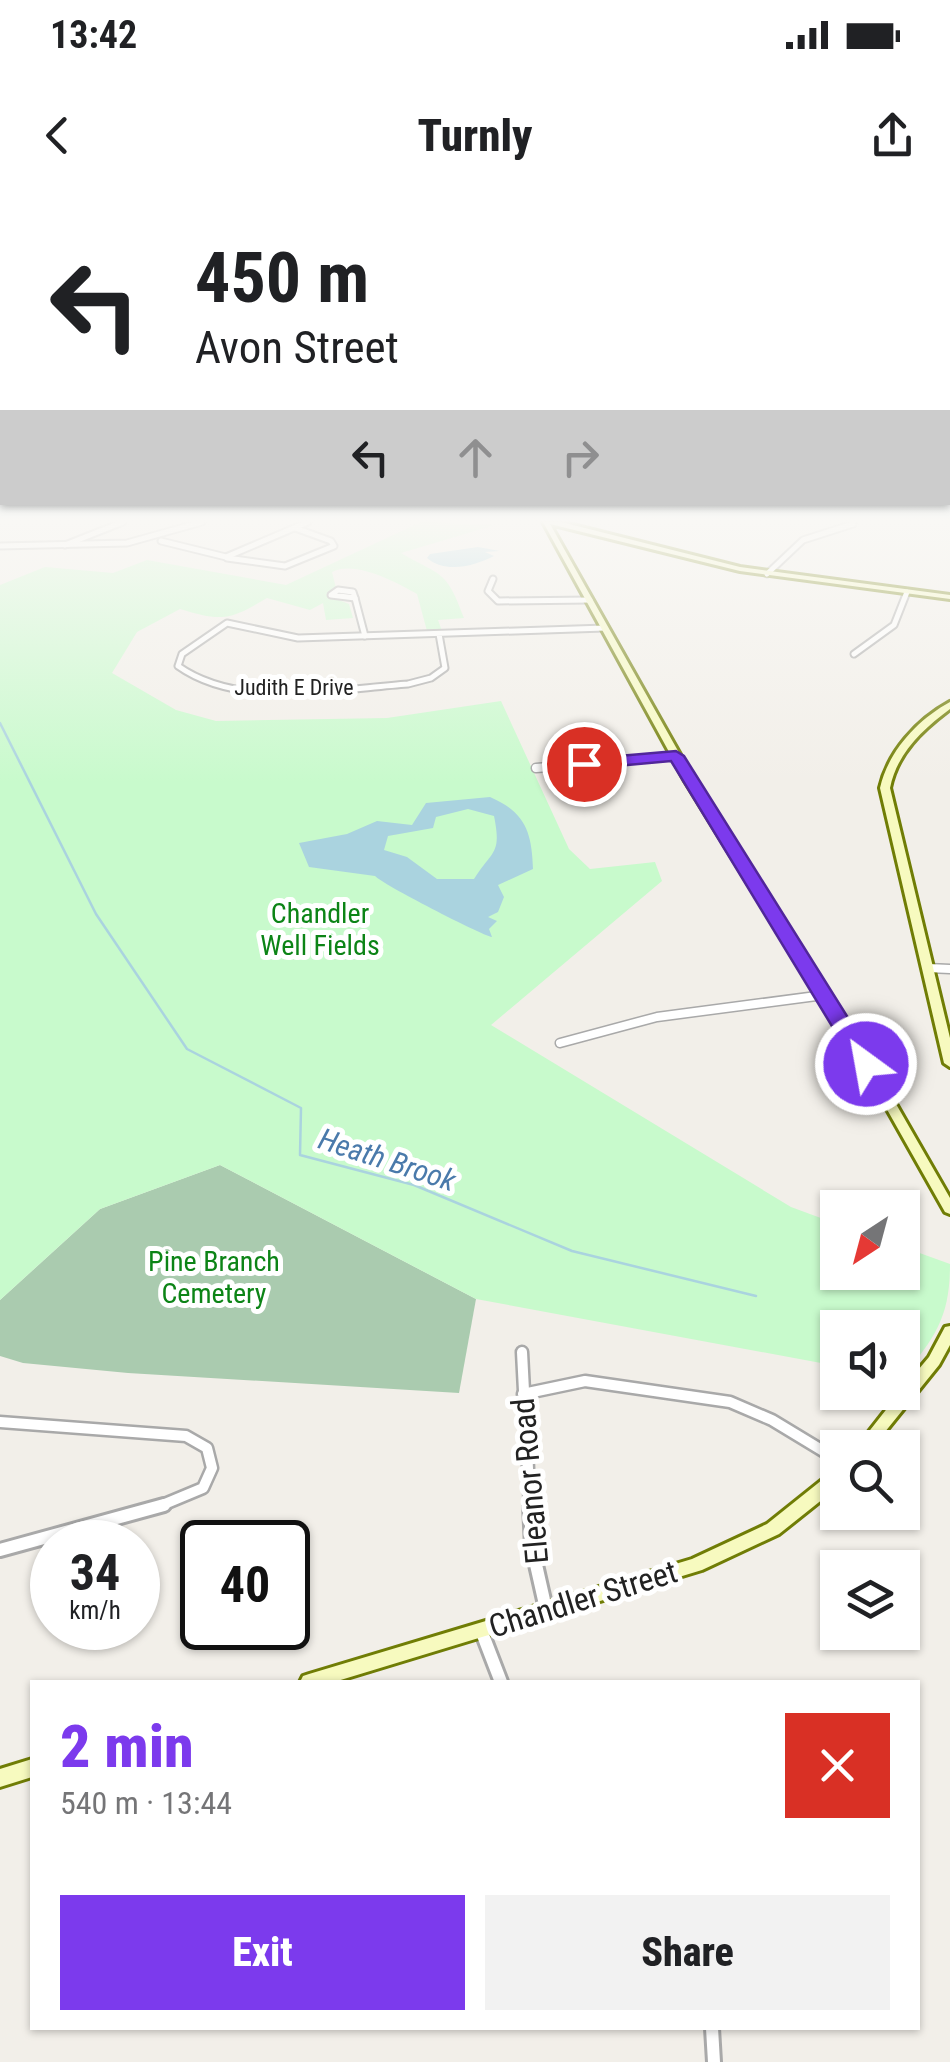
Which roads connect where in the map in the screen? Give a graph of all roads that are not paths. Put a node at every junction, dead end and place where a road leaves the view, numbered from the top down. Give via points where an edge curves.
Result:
1 (357, 609) edge
2 (595, 609) edge
3 (900, 609) edge
4 (605, 628) junction
5 (439, 634) junction
6 (364, 636) junction
7 (854, 654) dead end
8 (950, 706) edge
9 (676, 756) junction
10 (536, 768) dead end
11 (928, 968) junction
12 (950, 969) edge
13 (824, 995) junction
14 (560, 1042) dead end
15 (950, 1064) edge
16 (934, 1179) junction
17 (950, 1181) edge
18 (950, 1209) edge
19 (949, 1337) edge
20 (522, 1352) dead end
21 (523, 1394) junction
22 (0, 1422) edge
23 (878, 1430) edge
24 (820, 1449) edge
25 (820, 1492) edge
26 (0, 1550) edge
27 (546, 1609) junction
28 (481, 1630) junction
29 (316, 1680) edge
30 (499, 1680) edge
31 (30, 1769) edge
32 (0, 1778) edge
33 (712, 2030) edge
34 (714, 2062) edge

1 - 6 street
2 - 4 street
3 - 7 street via 894,625
4 - 5 street
4 - 9 street
5 - 6 street
5 - 6 street, Judith E Drive via 445,668 408,684 232,689 200,681 178,666 182,654 227,623 289,638
8 - 11 street via 905,747 886,778 886,804
9 - 10 street
9 - 13 street
11 - 12 street
11 - 15 street
13 - 14 street via 672,1014
13 - 16 street
16 - 17 street
16 - 18 street
19 - 23 street
20 - 21 street, Eleanor Road
21 - 24 street via 585,1381 730,1402
21 - 27 street, Eleanor Road via 532,1547
22 - 26 street via 186,1436 206,1448 212,1468 203,1488 179,1501
25 - 27 street, Chandler Street via 737,1548
27 - 28 street, Chandler Street
28 - 29 street, Chandler Street
28 - 30 street
31 - 32 street
33 - 34 street

